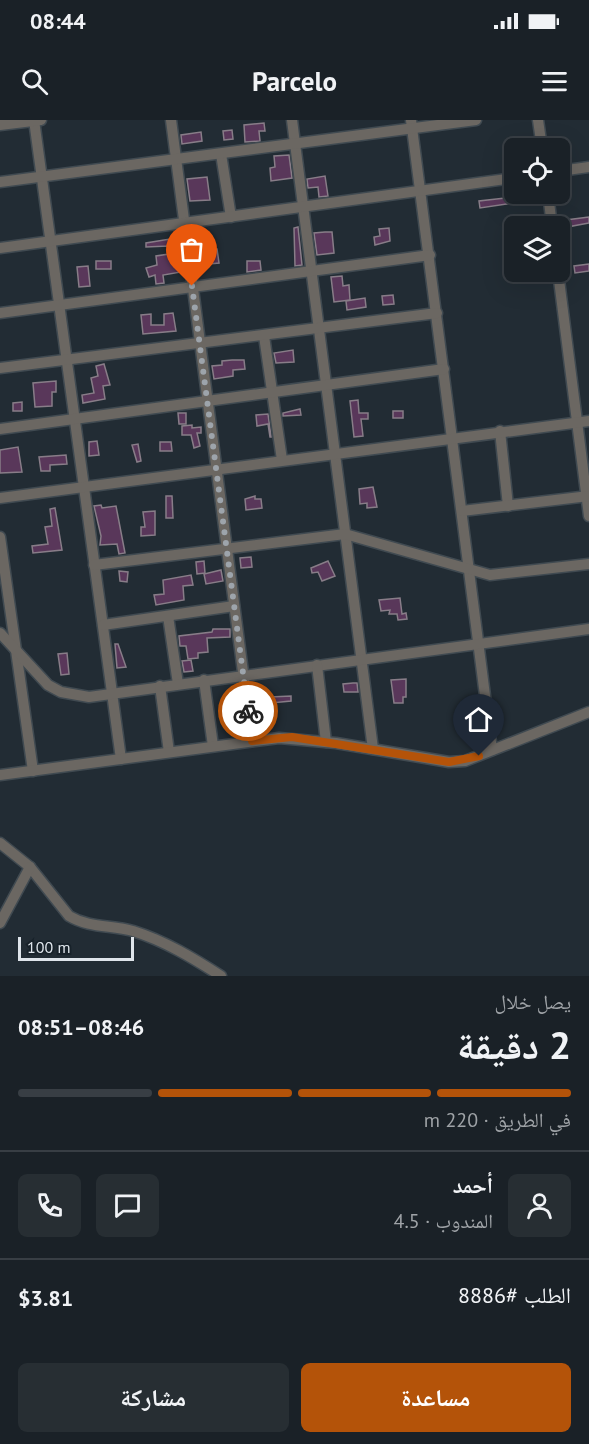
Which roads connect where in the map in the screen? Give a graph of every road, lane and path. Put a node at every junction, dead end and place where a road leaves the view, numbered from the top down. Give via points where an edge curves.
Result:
1 (37, 120) edge
2 (171, 120) edge
3 (292, 120) edge
4 (476, 120) edge
5 (538, 120) edge
6 (412, 124) edge
7 (0, 125) edge
8 (541, 138) edge
9 (296, 145) junction
10 (221, 154) junction
11 (176, 160) junction
12 (589, 167) edge
13 (570, 170) edge
14 (42, 177) junction
15 (504, 178) edge
16 (0, 182) edge
17 (421, 190) junction
18 (304, 207) junction
19 (231, 217) junction
20 (184, 224) junction
21 (52, 242) junction
22 (0, 248) edge
23 (430, 255) junction
24 (311, 270) junction
25 (560, 282) edge
26 (192, 286) junction
27 (59, 305) junction
28 (0, 313) edge
29 (437, 314) junction
30 (319, 328) junction
31 (264, 336) junction
32 (200, 343) junction
33 (67, 359) junction
34 (0, 368) edge
35 (444, 369) junction
36 (326, 385) junction
37 (272, 393) junction
38 (207, 401) junction
39 (75, 419) junction
40 (583, 421) edge
41 (0, 429) edge
42 (500, 431) junction
43 (453, 437) junction
44 (335, 453) junction
45 (282, 460) junction
46 (216, 469) junction
47 (85, 486) junction
48 (588, 496) edge
49 (0, 498) edge
50 (508, 506) junction
51 (462, 511) junction
52 (589, 516) edge
53 (345, 534) junction
54 (0, 537) edge
55 (226, 547) junction
56 (589, 564) edge
57 (94, 565) junction
58 (469, 569) junction
59 (234, 606) junction
60 (168, 616) junction
61 (103, 625) junction
62 (589, 629) edge
63 (0, 633) edge
64 (478, 644) junction
65 (16, 651) junction
66 (362, 660) junction
67 (317, 665) junction
68 (243, 675) junction
69 (204, 680) junction
70 (178, 684) junction
71 (160, 686) junction
72 (112, 693) junction
73 (589, 712) edge
74 (252, 741) junction
75 (326, 742) junction
76 (213, 746) junction
77 (373, 749) junction
78 (492, 750) junction
79 (169, 752) junction
80 (121, 759) junction
81 (33, 771) junction
82 (0, 776) edge
83 (0, 843) edge
84 (30, 867) junction
85 (0, 923) edge
86 (221, 976) edge

1 - 7 street
1 - 14 street
2 - 11 street
3 - 9 street
4 - 6 street
5 - 8 street
6 - 9 street
6 - 17 street
9 - 10 street
9 - 18 street
10 - 11 street
10 - 19 street
11 - 14 street
11 - 20 street
12 - 13 street
14 - 16 street
14 - 21 street
15 - 17 street
17 - 18 street
17 - 23 street
18 - 19 street
18 - 24 street
19 - 20 street
20 - 21 street
20 - 26 street
21 - 22 street
21 - 27 street
23 - 24 street
23 - 29 street
24 - 26 street
24 - 30 street
25 - 40 street
26 - 27 street
26 - 32 street
27 - 28 street
27 - 33 street
29 - 30 street
29 - 35 street
30 - 31 street
30 - 36 street
31 - 32 street
31 - 37 street
32 - 33 street
32 - 38 street
33 - 34 street
33 - 39 street
35 - 36 street
35 - 43 street
36 - 37 street
36 - 44 street
37 - 38 street
37 - 45 street
38 - 39 street
38 - 46 street
39 - 41 street
39 - 47 street
40 - 42 street
40 - 48 street
42 - 43 street
42 - 50 street
43 - 44 street
43 - 51 street
44 - 45 street
44 - 53 street
45 - 46 street
46 - 47 street
46 - 55 street
47 - 49 street
47 - 57 street
48 - 50 street
48 - 52 street
50 - 51 street
51 - 58 street
53 - 55 street
53 - 58 street
53 - 66 street
54 - 65 street
55 - 57 street
55 - 59 street
56 - 58 street via 502,575
57 - 61 street
58 - 64 street
59 - 60 street
59 - 68 street
60 - 61 street
60 - 70 street
61 - 72 street
62 - 64 street
63 - 65 street
64 - 66 street
64 - 78 street
65 - 72 street via 48,685 61,692 89,697
65 - 81 street
66 - 67 street
66 - 77 street
67 - 68 street
67 - 75 street
68 - 69 street
68 - 74 street
69 - 70 street
69 - 76 street
70 - 71 street
71 - 72 street
71 - 79 street
72 - 80 street
73 - 78 street
74 - 75 street via 292,737
74 - 76 street
75 - 77 street
76 - 79 street
77 - 78 street via 449,762 465,761
79 - 80 street
80 - 81 street
81 - 82 street
83 - 84 street
84 - 85 street
84 - 86 street via 69,916 133,931 181,951

